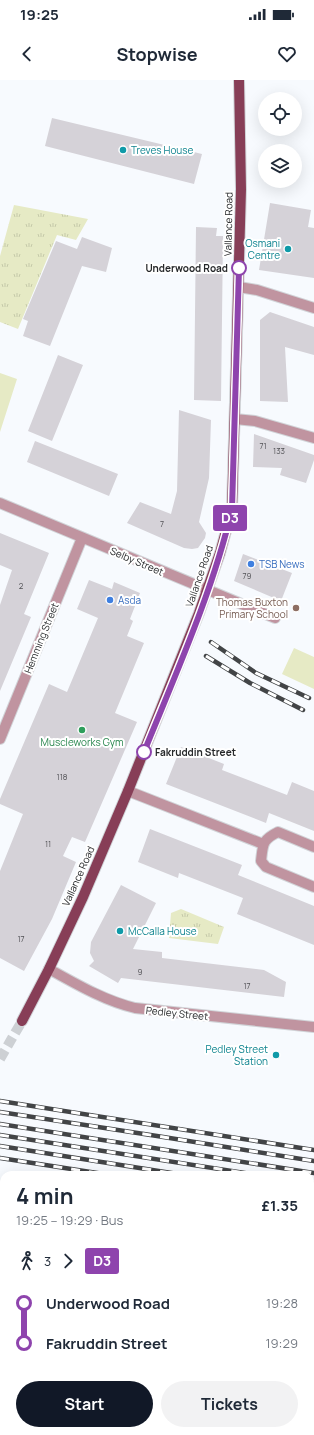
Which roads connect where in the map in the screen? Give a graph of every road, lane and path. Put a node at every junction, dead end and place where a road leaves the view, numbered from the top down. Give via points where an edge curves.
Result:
1 (239, 80) edge
2 (239, 287) junction
3 (314, 308) edge
4 (235, 420) junction
5 (314, 438) edge
6 (0, 503) edge
7 (82, 538) junction
8 (208, 590) junction
9 (275, 618) dead end
10 (0, 739) edge
11 (128, 792) junction
12 (263, 844) junction
13 (314, 847) edge
14 (314, 887) edge
15 (49, 969) junction
16 (22, 1021) tunnel mouth
17 (314, 1027) edge

1 - 2 main road, Vallance Road
2 - 3 street
2 - 4 main road, Vallance Road
4 - 5 street via 255,421
4 - 8 main road, Vallance Road via 232,509 228,530
6 - 7 street, Selby Street
7 - 8 street, Selby Street
7 - 10 street, Hemming Street
8 - 9 street, Selby Street
8 - 11 main road, Vallance Road
11 - 12 street
11 - 15 main road, Vallance Road
12 - 13 street via 271,835 278,832
12 - 14 street via 261,861 266,867
15 - 16 main road, Vallance Road
15 - 17 street, Pedley Street via 117,1003 135,1008

